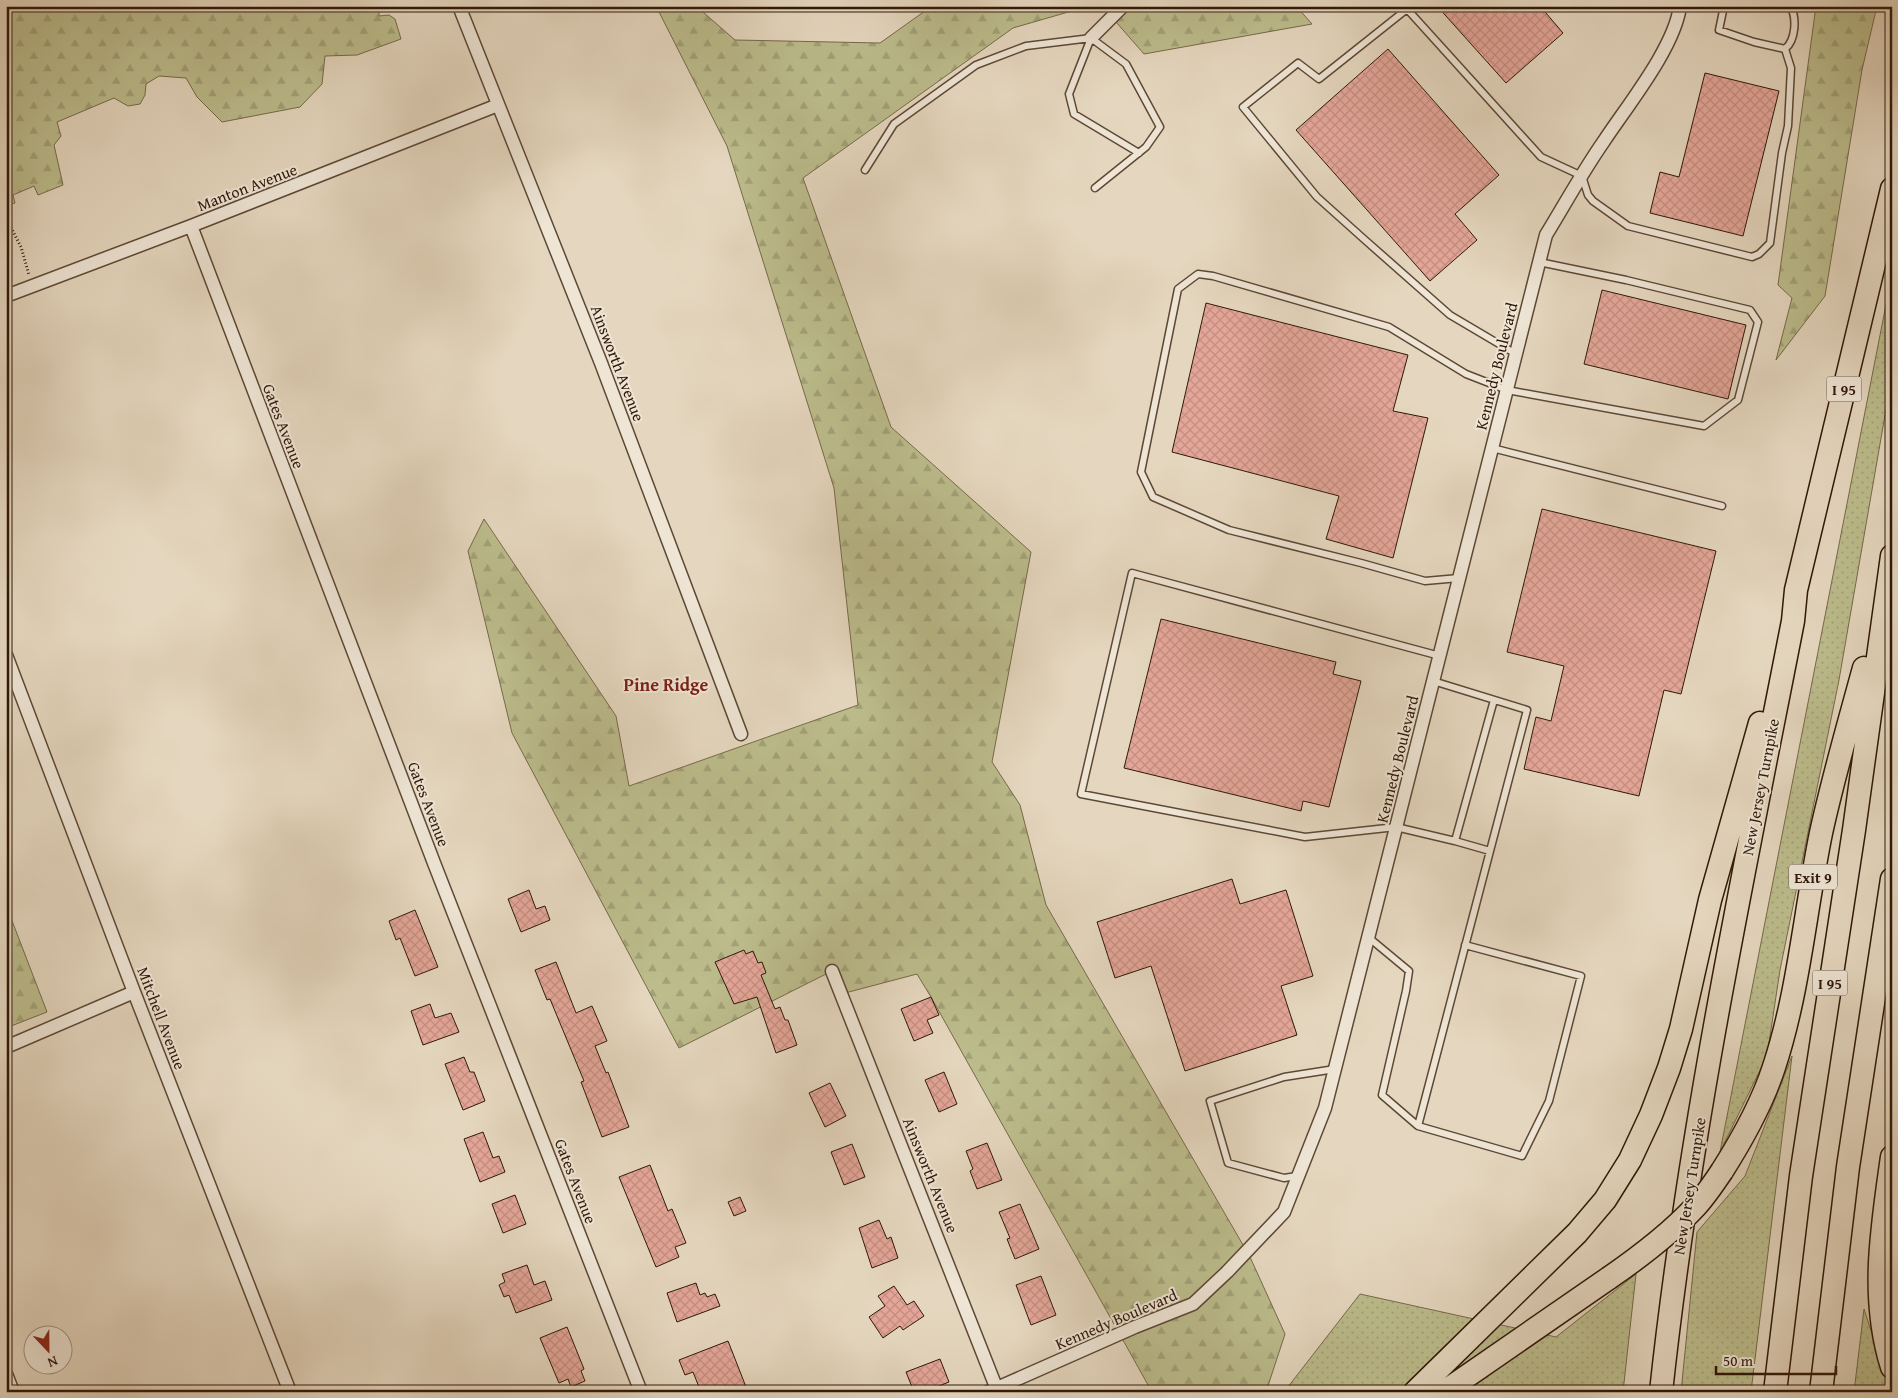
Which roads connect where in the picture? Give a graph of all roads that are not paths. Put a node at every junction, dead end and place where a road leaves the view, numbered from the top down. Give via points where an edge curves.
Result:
1 (459, 6) edge
2 (1123, 6) edge
3 (1724, 6) edge
4 (1790, 6) edge
5 (1677, 7) edge
6 (1091, 38) junction
7 (1785, 49) junction
8 (498, 105) junction
9 (1139, 153) junction
10 (865, 170) dead end
11 (1582, 176) junction
12 (1095, 188) dead end
13 (1892, 189) edge
14 (191, 226) junction
15 (1539, 262) junction
16 (6, 296) edge
17 (1516, 354) junction
18 (1507, 390) junction
19 (1492, 448) junction
20 (1722, 506) dead end
21 (1890, 566) edge
22 (1459, 578) junction
23 (1796, 590) junction
24 (6, 655) edge
25 (1440, 656) junction
26 (1433, 682) junction
27 (1494, 700) junction
28 (741, 734) dead end
29 (1396, 827) junction
30 (1455, 841) junction
31 (1490, 851) junction
32 (1892, 879) edge
33 (1368, 937) junction
34 (1465, 945) junction
35 (832, 971) dead end
36 (134, 992) junction
37 (6, 1047) edge
38 (1335, 1069) junction
39 (1418, 1126) junction
40 (1892, 1157) edge
41 (1299, 1175) junction
42 (1892, 1367) edge
43 (6, 1374) edge
44 (995, 1390) edge
45 (13, 1392) edge
46 (290, 1392) edge
47 (641, 1392) edge
48 (1416, 1392) edge
49 (1444, 1392) edge
50 (1660, 1392) edge
51 (1775, 1392) edge
52 (1821, 1392) edge

1 - 8 street, Ainsworth Avenue
2 - 6 street
3 - 7 lane via 1719,30
4 - 7 lane via 1795,20 1789,46
5 - 11 street, Kennedy Boulevard via 1679,18 1659,60
6 - 9 lane via 1126,64 1160,127
6 - 9 lane via 1070,94 1074,114
6 - 10 lane via 1026,46 976,65 894,124
7 - 11 lane via 1790,68 1788,126 1770,243 1758,254 1752,257 1628,226 1593,201
8 - 14 street, Manton Avenue
8 - 28 street, Ainsworth Avenue via 601,363
9 - 12 lane
11 - 15 street, Kennedy Boulevard via 1546,235
11 - 17 lane via 1541,157 1407,9 1319,79 1298,63 1243,107 1318,197 1365,240 1450,315
13 - 23 highway, New Jersey Turnpike / I 95
14 - 16 street, Manton Avenue
14 - 47 street, Gates Avenue via 434,863
15 - 17 street, Kennedy Boulevard
15 - 18 lane via 1750,310 1758,322 1738,400 1704,426
17 - 18 street, Kennedy Boulevard
18 - 19 street, Kennedy Boulevard
18 - 22 lane via 1466,374 1389,327 1214,276 1198,274 1178,289 1141,472 1152,498 1229,530 1425,581
19 - 20 lane
19 - 22 street, Kennedy Boulevard
21 - 49 highway, Exit 9, bridge via 1822,832 1786,1026 1774,1069 1742,1139 1697,1204 1672,1231 1644,1254
21 - 51 highway, I 95 via 1801,1176
22 - 25 street, Kennedy Boulevard
23 - 48 highway via 1784,619 1762,715 1710,900 1670,1068 1634,1151 1605,1200 1577,1233
23 - 50 highway, New Jersey Turnpike / I 95 via 1793,621 1709,1052
24 - 36 street, Mitchell Avenue
25 - 26 street, Kennedy Boulevard
25 - 29 lane via 1132,573 1081,794 1305,837
26 - 27 lane
26 - 29 street, Kennedy Boulevard
27 - 30 lane
27 - 31 lane via 1527,710
29 - 30 lane
29 - 33 street, Kennedy Boulevard
30 - 31 lane
31 - 34 lane
32 - 52 highway via 1848,1167
33 - 38 street, Kennedy Boulevard
33 - 39 lane via 1409,971 1382,1095
34 - 39 lane
34 - 39 lane via 1581,976 1549,1102 1522,1156
35 - 44 street, Ainsworth Avenue
36 - 37 street
36 - 46 street, Mitchell Avenue
38 - 41 street, Kennedy Boulevard via 1325,1108
38 - 41 lane via 1284,1077 1210,1101 1228,1163 1284,1178
40 - 42 highway via 1879,1275 1880,1314
41 - 44 street, Kennedy Boulevard via 1284,1212 1193,1304
43 - 45 street

